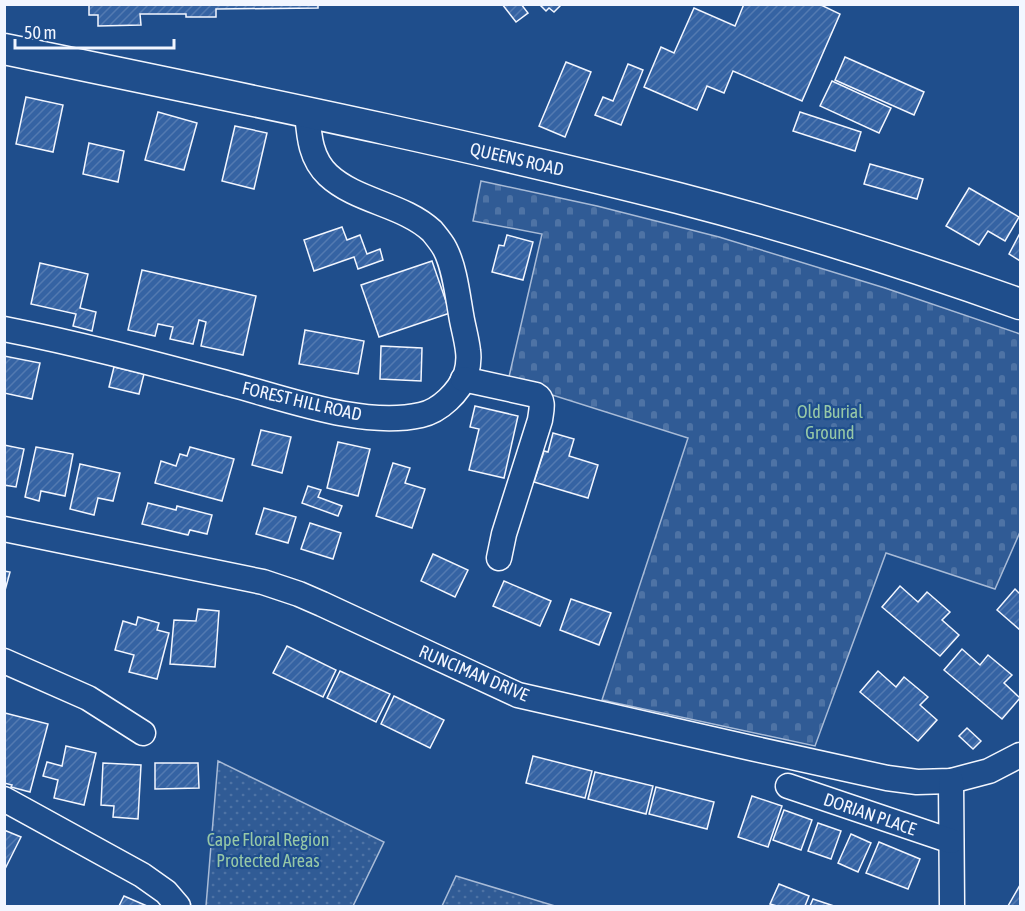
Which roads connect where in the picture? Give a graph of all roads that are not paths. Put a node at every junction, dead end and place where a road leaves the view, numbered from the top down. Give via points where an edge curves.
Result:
1 (4, 49) edge
2 (307, 112) junction
3 (1020, 304) edge
4 (4, 329) edge
5 (463, 379) junction
6 (4, 529) edge
7 (500, 558) dead end
8 (4, 661) edge
9 (143, 733) dead end
10 (1020, 755) edge
11 (951, 781) junction
12 (789, 786) dead end
13 (4, 799) edge
14 (951, 841) junction
15 (178, 906) edge
16 (952, 906) edge

1 - 2 main road, QUEENS ROAD
2 - 3 main road, QUEENS ROAD via 680,199 806,234
2 - 5 street, FOREST HILL ROAD via 309,139 328,175 351,190 412,217 432,231 445,249 468,351
4 - 5 street, FOREST HILL ROAD via 70,342 340,413 394,420 424,415 440,407
5 - 7 street via 536,395 542,403
6 - 11 street, RUNCIMAN DRIVE via 233,575 298,594 486,682 534,700 887,778
8 - 9 street via 88,698
10 - 11 street, RUNCIMAN DRIVE via 989,771
11 - 14 street
12 - 14 street, DORIAN PLACE
13 - 15 street via 142,875
14 - 16 street

